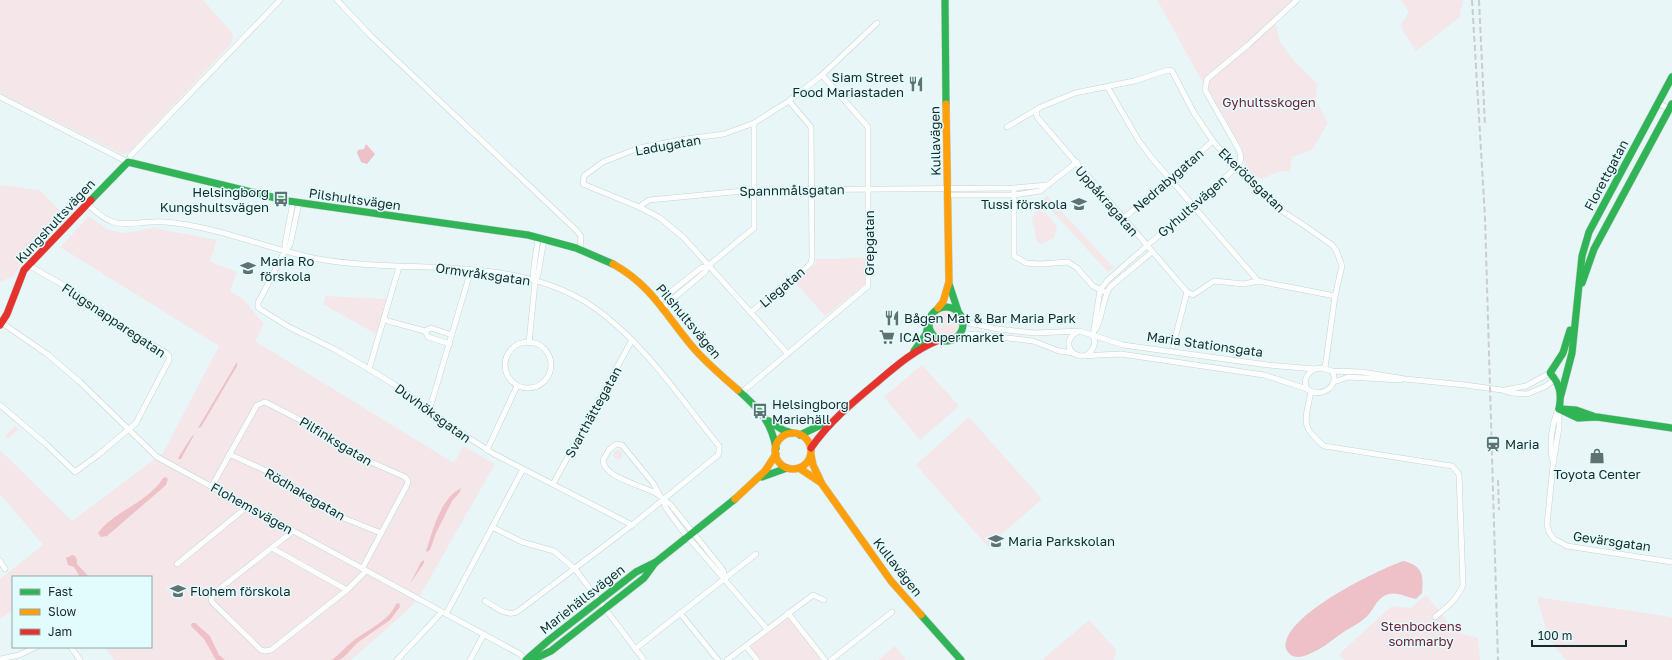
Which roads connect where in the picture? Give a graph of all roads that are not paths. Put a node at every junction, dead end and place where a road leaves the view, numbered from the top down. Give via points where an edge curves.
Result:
1 (280, 0) edge
2 (337, 0) edge
3 (946, 0) edge
4 (1297, 0) edge
5 (877, 23) dead end
6 (822, 75) junction
7 (1672, 77) edge
8 (1108, 88) junction
9 (0, 97) edge
10 (789, 101) junction
11 (1658, 103) junction
12 (1671, 108) edge
13 (1036, 110) junction
14 (754, 123) junction
15 (1007, 128) dead end
16 (1213, 141) junction
17 (128, 162) junction
18 (1077, 162) junction
19 (1236, 168) junction
20 (1169, 179) junction
21 (1048, 185) junction
22 (1014, 188) junction
23 (811, 189) junction
24 (869, 189) junction
25 (754, 190) junction
26 (947, 192) junction
27 (1014, 195) junction
28 (296, 202) junction
29 (87, 204) junction
30 (1192, 206) junction
31 (639, 207) junction
32 (1124, 218) junction
33 (541, 238) junction
34 (1146, 246) junction
35 (580, 250) junction
36 (285, 251) junction
37 (1152, 252) junction
38 (28, 265) junction
39 (708, 266) junction
40 (399, 267) junction
41 (471, 270) junction
42 (1258, 280) junction
43 (535, 282) junction
44 (949, 282) junction
45 (1100, 290) junction
46 (1580, 290) junction
47 (1187, 292) junction
48 (1107, 293) junction
49 (1335, 296) junction
50 (660, 305) junction
51 (938, 308) junction
52 (958, 311) junction
53 (751, 312) junction
54 (1575, 315) junction
55 (962, 318) junction
56 (384, 320) junction
57 (1, 324) edge
58 (928, 326) junction
59 (425, 331) junction
60 (1077, 332) junction
61 (452, 335) junction
62 (1093, 336) junction
63 (957, 337) junction
64 (632, 340) junction
65 (939, 340) junction
66 (529, 342) junction
67 (450, 344) junction
68 (1173, 346) dead end
69 (787, 353) junction
70 (913, 353) junction
71 (1073, 353) junction
72 (1087, 355) junction
73 (1561, 360) joint
74 (1568, 366) junction
75 (1325, 368) junction
76 (369, 369) junction
77 (1315, 369) junction
78 (1332, 371) junction
79 (1550, 373) junction
80 (1405, 379) junction
81 (1556, 379) junction
82 (1334, 382) junction
83 (517, 386) junction
84 (1307, 389) junction
85 (1502, 390) junction
86 (741, 392) junction
87 (1311, 392) junction
88 (1562, 395) junction
89 (0, 405) edge
90 (1558, 409) junction
91 (429, 411) junction
92 (834, 418) junction
93 (769, 421) junction
94 (1672, 428) edge
95 (129, 429) junction
96 (797, 434) junction
97 (487, 450) junction
98 (776, 451) junction
99 (811, 452) junction
100 (229, 454) junction
101 (787, 468) junction
102 (799, 468) junction
103 (523, 469) junction
104 (758, 479) junction
105 (553, 484) junction
106 (822, 484) junction
107 (212, 486) junction
108 (662, 498) junction
109 (248, 506) junction
110 (632, 525) junction
111 (492, 527) junction
112 (293, 531) junction
113 (381, 533) junction
114 (691, 534) junction
115 (272, 548) junction
116 (756, 554) dead end
117 (0, 561) edge
118 (656, 562) junction
119 (1672, 562) edge
120 (177, 564) dead end
121 (5, 569) dead end
122 (575, 569) junction
123 (364, 570) junction
124 (725, 578) junction
125 (347, 590) junction
126 (485, 600) dead end
127 (824, 600) dead end
128 (599, 602) junction
129 (604, 609) junction
130 (892, 612) dead end
131 (444, 613) junction
132 (680, 613) junction
133 (788, 613) junction
134 (1435, 617) dead end
135 (767, 630) junction
136 (484, 634) junction
137 (746, 646) junction
138 (34, 648) edge
139 (72, 648) edge
140 (635, 649) junction
141 (0, 659) edge
142 (80, 660) edge
143 (397, 660) edge
144 (470, 660) edge
145 (526, 660) edge
146 (532, 660) edge
147 (644, 660) edge
148 (718, 660) edge
149 (727, 660) edge
150 (757, 660) edge
151 (825, 660) edge
152 (831, 660) edge
153 (961, 660) edge

1 - 17 street
2 - 35 street via 371,36 576,230 581,236
3 - 26 street, Kullavägen
4 - 19 street, Gyhultsvägen via 1206,81 1206,92 1240,153 1240,163
5 - 6 street, Ladugatan
6 - 10 street, Ladugatan
6 - 24 street, Grepgatan via 868,127
7 - 11 street, Florettgatan
8 - 13 street, Ekerödsgatan via 1075,93
8 - 16 street, Ekerödsgatan via 1172,71 1194,113
8 - 20 street via 1139,140
9 - 17 street, Pilshultsvägen
10 - 14 street, Ladugatan
10 - 23 street, Liegatan via 811,127
11 - 12 street
11 - 46 street, Florettgatan via 1589,232 1582,256
12 - 46 street, Florettgatan via 1594,249
13 - 15 street, Ekerödsgatan
13 - 18 street via 1037,117
14 - 25 street
14 - 31 street, Ladugatan via 724,134 639,148 603,162 584,176 583,184
16 - 19 street, Ekerödsgatan
16 - 20 street, Nedrabygatan
17 - 28 street, Pilshultsvägen
17 - 29 street, Kungshultsvägen
18 - 21 street, Uppåkragatan
18 - 32 street, Uppåkragatan
19 - 30 street, Gyhultsvägen
19 - 49 street, Ekerödsgatan via 1279,209 1332,244 1342,266
20 - 30 street
20 - 32 street, Nedrabygatan
21 - 22 street
21 - 27 street, Uppåkragatan via 1040,191
22 - 26 street
22 - 27 street
23 - 24 street, Spannmålsgatan
23 - 25 street, Spannmålsgatan
23 - 53 street, Liegatan via 811,263
24 - 26 street, Spannmålsgatan
24 - 69 street, Grepgatan via 868,286
25 - 31 street, Spannmålsgatan via 649,200
25 - 39 street via 754,228
26 - 27 street, Uppåkragatan
26 - 44 street, Kullavägen
27 - 45 street via 1014,256 1026,263 1068,262
28 - 33 street, Pilshultsvägen
28 - 36 street, Duvhöksgatan via 290,245
29 - 36 street, Ormvråksgatan via 113,222 171,222
29 - 38 street, Kungshultsvägen
30 - 34 street, Gyhultsvägen
30 - 42 street
31 - 39 street, Ladugatan via 660,218 684,238
32 - 34 street, Uppåkragatan
33 - 35 street, Pilshultsvägen
33 - 43 street via 538,275
34 - 37 street, Uppåkragatan
34 - 45 street, Gyhultsvägen
35 - 50 street, Pilshultsvägen via 626,271 639,281
36 - 40 street, Ormvråksgatan via 320,259
36 - 76 street, Duvhöksgatan via 258,306 263,312 289,327
37 - 47 street, Uppåkragatan
37 - 48 street, Gyhultsvägen via 1110,287
38 - 57 street, Kungshultsvägen
38 - 95 street, Flugsnapparegatan via 70,289 124,330 169,356 139,419
39 - 50 street via 705,272
39 - 53 street, Ladugatan
40 - 41 street, Ormvråksgatan via 430,266
40 - 56 street
41 - 43 street, Ormvråksgatan
41 - 61 street
42 - 47 street via 1244,284 1214,281 1193,295
42 - 49 street
43 - 64 street, Ormvråksgatan via 566,293 591,306
43 - 66 street
44 - 51 street, Kullavägen via 943,302
44 - 52 street, Kullavägen
45 - 48 street
45 - 62 street
46 - 54 street, Florettgatan
47 - 68 street
48 - 62 street, Gyhultsvägen via 1101,318
49 - 75 street, Ekerödsgatan
50 - 86 street, Pilshultsvägen via 698,353
51 - 52 street via 946,306
51 - 58 street, Kullavägen via 932,314
52 - 55 street, Kullavägen
53 - 69 street, Ladugatan
54 - 73 street, Florettgatan
54 - 74 street, Florettgatan via 1572,352
55 - 60 street, Maria Stationsgata via 973,324 1035,333
55 - 63 street via 963,329
56 - 59 street
56 - 76 street
57 - 95 street, Flohemsvägen via 47,354
58 - 65 street
58 - 70 street, Kullavägen via 926,334
59 - 61 street via 431,328
59 - 67 street via 428,337
60 - 62 street, Maria Stationsgata
60 - 71 street via 1072,334 1068,342
61 - 67 street
62 - 72 street via 1094,346
62 - 77 street, Maria Stationsgata via 1123,345
63 - 65 street, Kullavägen
63 - 71 street, Maria Stationsgata via 975,334 1033,341
64 - 105 street, Svarthättegatan
64 - 108 street, Ormvråksgatan via 719,446 718,455
65 - 70 street, Kullavägen
66 - 83 street via 514,347 505,362 506,373
66 - 83 street via 538,345 548,355 551,364 549,374 544,382 536,387
67 - 91 street
69 - 86 street, Grepgatan
70 - 92 street, Kullavägen
71 - 72 street, Maria Stationsgata via 1079,356
72 - 84 street, Maria Stationsgata via 1121,354 1264,375
73 - 79 street, Maria Stationsgata
74 - 81 street, Maria Stationsgata
74 - 88 street, Florettgatan
75 - 77 street, Maria Stationsgata
75 - 78 street, Maria Stationsgata
76 - 91 street, Duvhöksgatan
77 - 84 street via 1308,373 1305,384
78 - 80 street, Maria Stationsgata via 1362,372
78 - 82 street
79 - 81 street
79 - 85 street, Maria Stationsgata via 1526,386
80 - 82 street, Maria Stationsgata via 1348,377
80 - 85 street, Maria Stationsgata
81 - 85 street, Maria Stationsgata via 1527,394
81 - 88 street
82 - 87 street, Maria Stationsgata via 1324,392
83 - 97 street
84 - 87 street, Maria Stationsgata
86 - 93 street, Pilshultsvägen
87 - 134 street via 1306,416 1307,429 1324,446 1452,466 1459,474 1463,585 1454,601
88 - 90 street, Gevärsgatan
89 - 95 street via 75,472
90 - 94 street
90 - 119 street, Gevärsgatan via 1550,436 1553,465 1547,525 1549,532 1556,541 1567,546
91 - 97 street, Duvhöksgatan
92 - 96 street, Kullavägen via 810,431
92 - 99 street, Kullavägen via 818,437
93 - 96 street, Pilshultsvägen via 783,430
93 - 98 street, Pilshultsvägen via 774,433
95 - 107 street, Flohemsvägen via 157,457
96 - 98 street via 782,437
96 - 99 street via 806,439
97 - 103 street, Duvhöksgatan
98 - 101 street via 779,462
98 - 104 street, Mariehällsvägen
99 - 102 street via 806,464
99 - 106 street, Kullavägen via 813,465
100 - 107 street, Pilfinksgatan
100 - 113 street, Rödhakegatan via 273,474 346,519
100 - 113 street, Pilfinksgatan via 257,405 265,402 288,412 347,449 406,478 407,485
101 - 102 street
101 - 104 street, Mariehällsvägen
102 - 106 street, Kullavägen
103 - 105 street, Duvhöksgatan
103 - 111 street
104 - 114 street, Mariehällsvägen
105 - 110 street, Duvhöksgatan
106 - 153 street, Kullavägen via 883,570
107 - 109 street, Flohemsvägen
108 - 108 street via 614,475 605,468 603,460 613,446 619,444 625,448
108 - 110 street
108 - 114 street via 670,504
109 - 112 street, Flohemsvägen
109 - 120 street
110 - 122 street
111 - 122 street via 522,542 554,551
111 - 131 street
112 - 115 street
112 - 123 street, Flohemsvägen
113 - 123 street, Pilfinksgatan
114 - 118 street, Mariehällsvägen
114 - 124 street via 723,570
115 - 125 street
115 - 125 street, Pilfinksgatan via 211,598 212,602 261,650 271,650
116 - 124 street
117 - 121 street
118 - 128 street, Mariehällsvägen via 636,572
118 - 129 street, Mariehällsvägen via 644,578
122 - 126 street via 512,614 507,614
122 - 128 street
123 - 125 street, Pilfinksgatan
123 - 131 street, Flohemsvägen
124 - 132 street
124 - 135 street
127 - 133 street via 813,595
128 - 129 street
128 - 145 street, Mariehällsvägen
129 - 140 street
129 - 146 street, Mariehällsvägen via 551,651
130 - 152 street
131 - 136 street, Flohemsvägen
131 - 143 street
132 - 140 street
132 - 148 street
133 - 135 street
133 - 151 street
135 - 137 street
136 - 144 street
136 - 145 street, Flohemsvägen
137 - 149 street
137 - 150 street
138 - 141 street via 19,655
139 - 142 street
140 - 147 street

